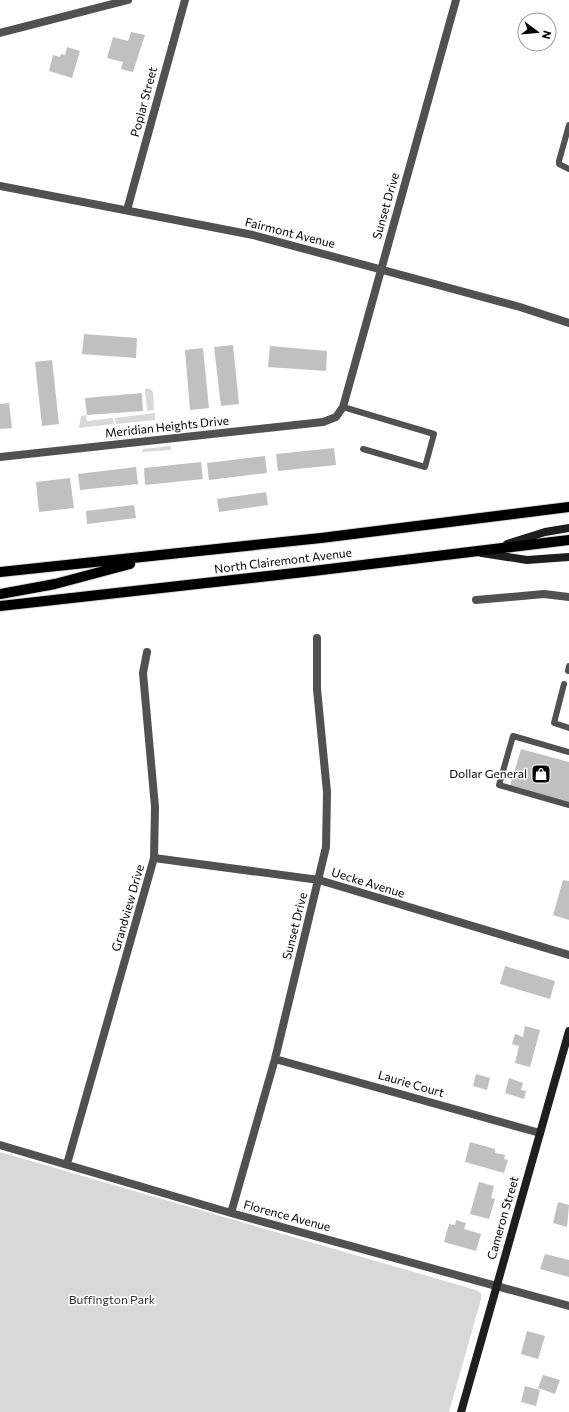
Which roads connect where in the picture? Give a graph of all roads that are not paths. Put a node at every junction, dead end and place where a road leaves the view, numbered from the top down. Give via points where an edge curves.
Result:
1 (128, 0) edge
2 (185, 0) edge
3 (456, 0) edge
4 (0, 34) edge
5 (569, 125) edge
6 (567, 137) edge
7 (569, 169) edge
8 (0, 186) edge
9 (127, 210) junction
10 (381, 269) junction
11 (569, 323) edge
12 (343, 407) junction
13 (336, 417) joint
14 (363, 449) dead end
15 (0, 457) edge
16 (569, 507) edge
17 (569, 528) edge
18 (569, 540) edge
19 (493, 549) junction
20 (472, 552) junction
21 (569, 556) edge
22 (155, 557) junction
23 (0, 572) edge
24 (0, 594) edge
25 (569, 597) edge
26 (476, 600) dead end
27 (0, 606) edge
28 (317, 638) dead end
29 (147, 652) dead end
30 (564, 684) dead end
31 (569, 728) edge
32 (569, 752) edge
33 (569, 805) edge
34 (154, 858) junction
35 (319, 880) junction
36 (569, 955) edge
37 (569, 1031) edge
38 (275, 1059) junction
39 (540, 1133) junction
40 (0, 1145) edge
41 (67, 1164) junction
42 (231, 1213) junction
43 (496, 1286) junction
44 (569, 1306) edge
45 (461, 1412) edge

1 - 4 street
2 - 9 street, Poplar Street
3 - 10 street, Sunset Drive
5 - 6 lane
6 - 7 lane via 559,164
8 - 9 street, Fairmont Avenue
9 - 10 street, Fairmont Avenue via 253,235
10 - 11 street, Fairmont Avenue
10 - 12 street, Sunset Drive
12 - 13 street, Sunset Drive
12 - 14 lane via 434,434 424,467
13 - 15 street, Meridian Heights Drive via 322,422
16 - 22 main road, North Clairemont Avenue
17 - 19 main road via 545,532
18 - 19 main road, North Clairemont Avenue
19 - 20 main road, North Clairemont Avenue
20 - 21 main road via 526,560
20 - 27 main road, North Clairemont Avenue
22 - 23 main road, North Clairemont Avenue
22 - 24 main road via 91,575
25 - 26 street via 544,594
28 - 35 street, Sunset Drive via 317,689 327,792 326,847
29 - 34 street, Grandview Drive via 143,673 154,786
30 - 31 lane via 554,723
32 - 33 lane via 513,736 499,785
34 - 35 street, Uecke Avenue
34 - 41 street, Grandview Drive
35 - 36 street, Uecke Avenue
35 - 38 street, Sunset Drive
37 - 39 main road, Cameron Street
38 - 39 street, Laurie Court
38 - 42 street, Sunset Drive
39 - 43 main road, Cameron Street
40 - 41 street, Florence Avenue
41 - 42 street, Florence Avenue
42 - 43 street, Florence Avenue
43 - 44 street, Florence Avenue
43 - 45 main road, Cameron Street

